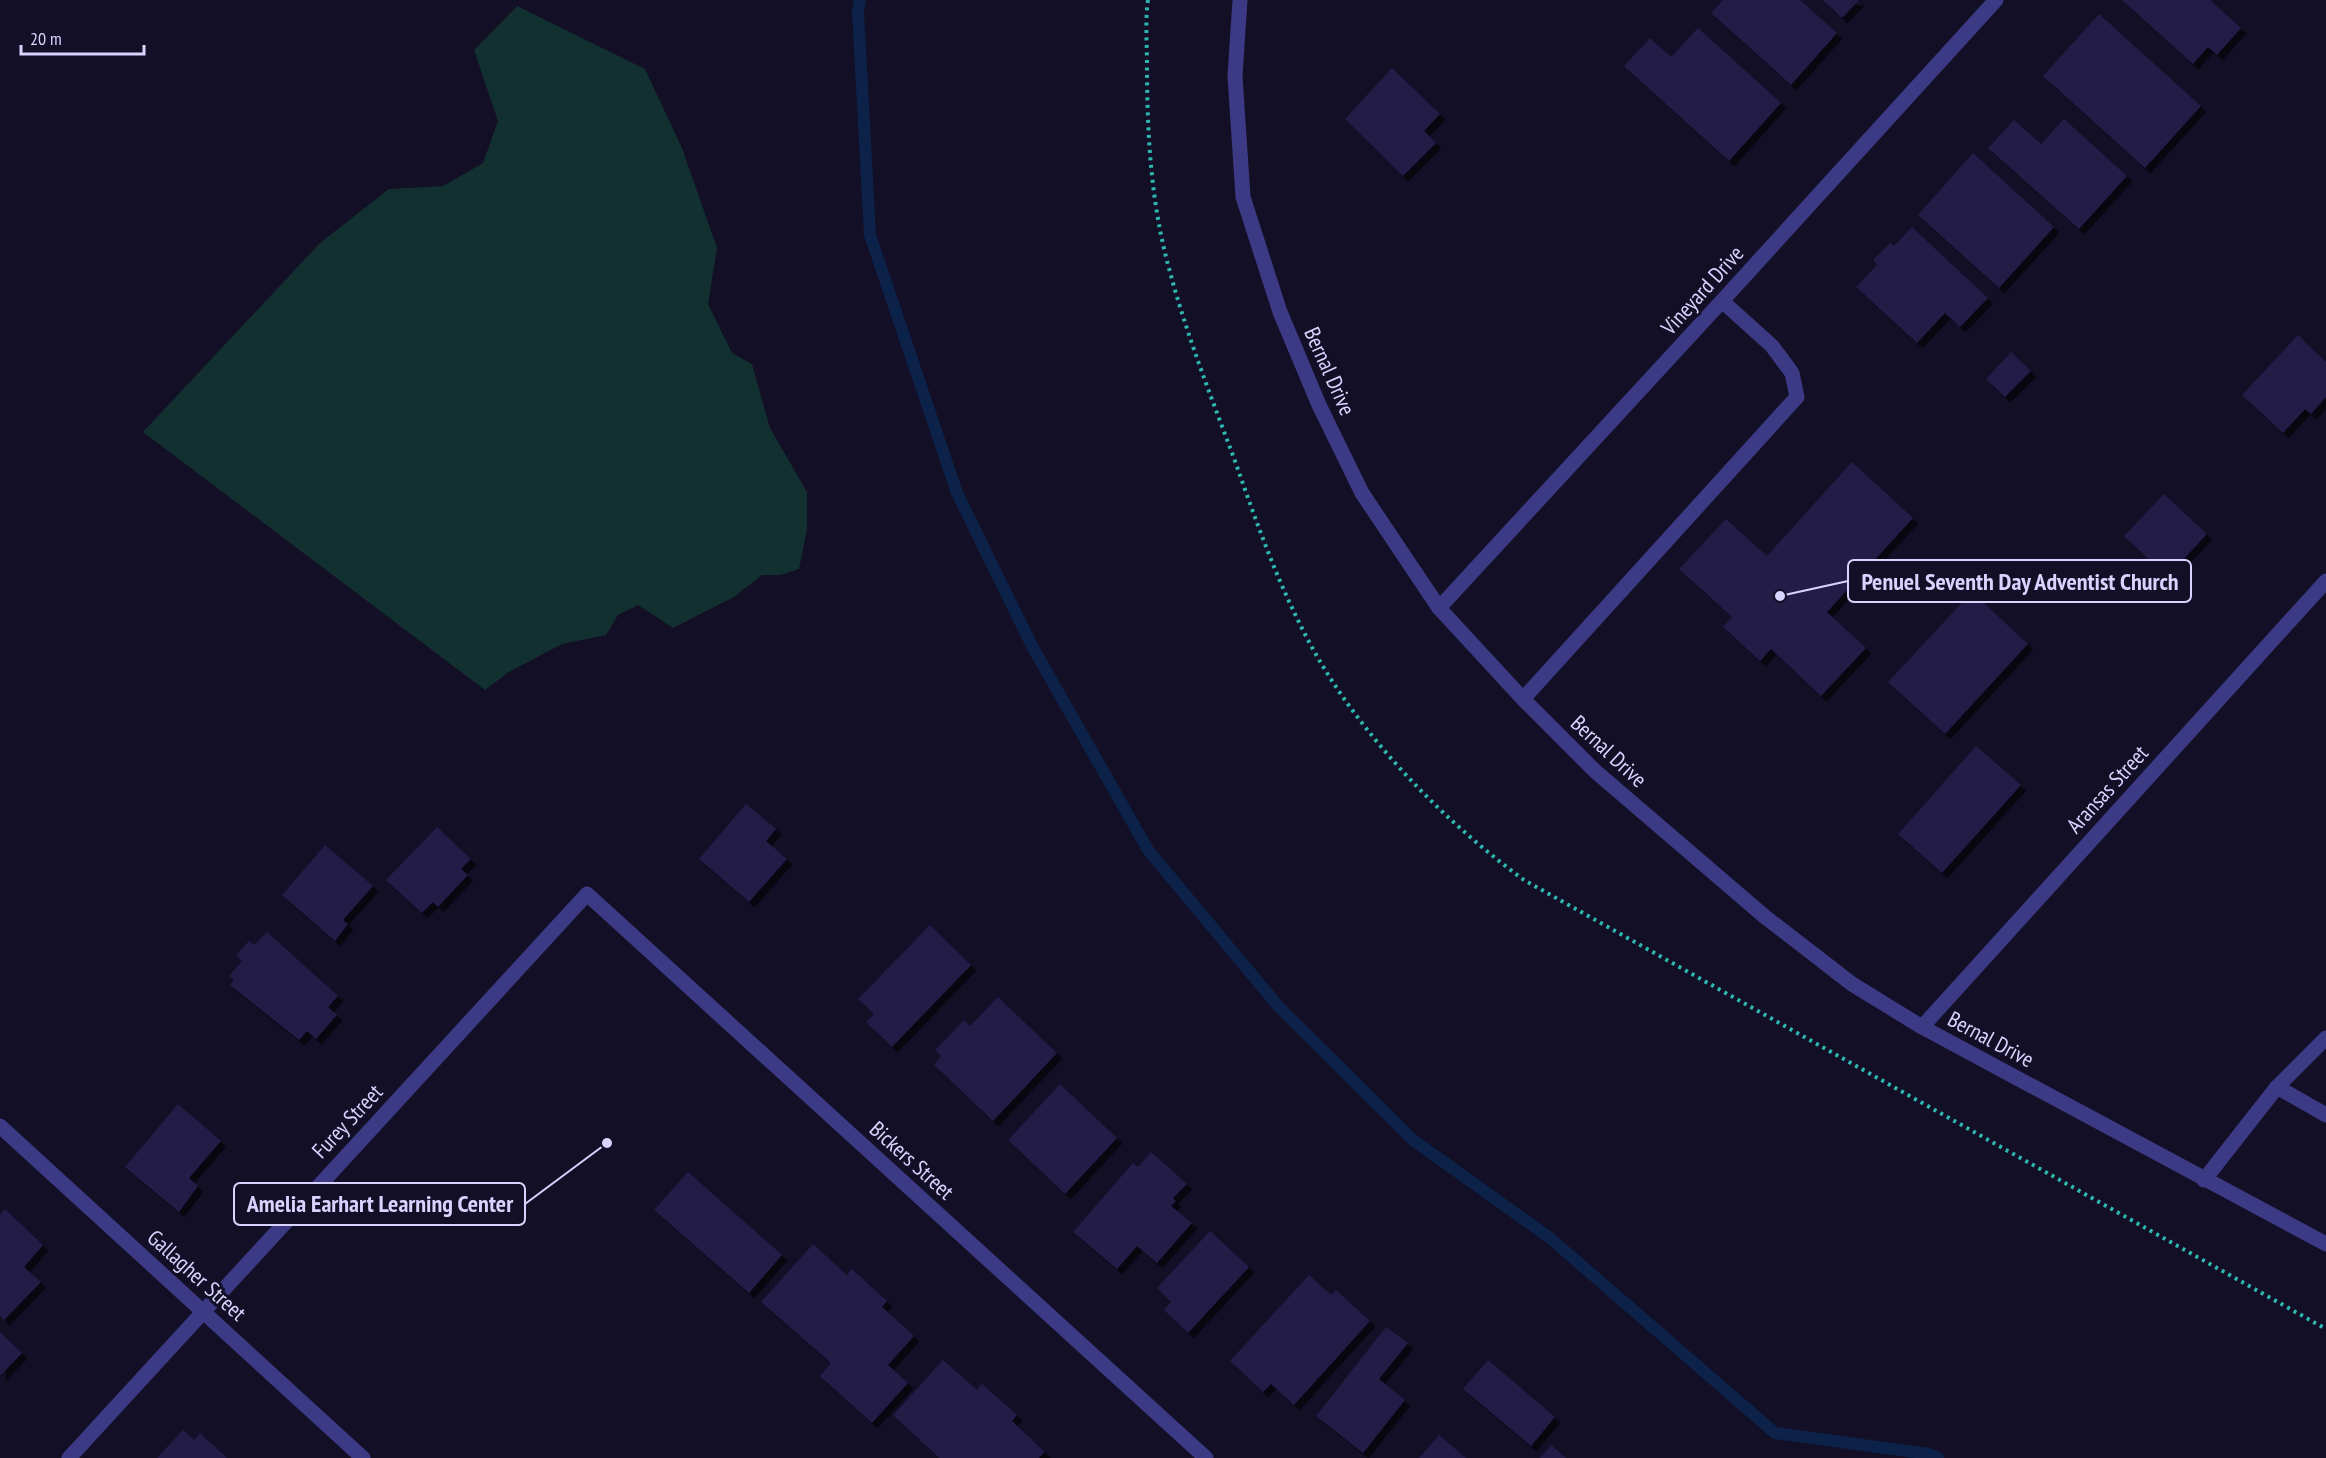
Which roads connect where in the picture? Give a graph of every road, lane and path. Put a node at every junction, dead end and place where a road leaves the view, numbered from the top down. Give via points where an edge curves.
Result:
1 (1240, 0) edge
2 (1996, 0) edge
3 (1722, 301) junction
4 (2326, 581) edge
5 (1439, 608) junction
6 (1522, 699) junction
7 (587, 894) joint
8 (1922, 1027) junction
9 (2326, 1038) edge
10 (2277, 1087) junction
11 (2326, 1115) edge
12 (0, 1126) edge
13 (2204, 1180) junction
14 (2326, 1244) edge
15 (203, 1310) junction
16 (69, 1458) edge
17 (363, 1458) edge
18 (1206, 1458) edge

1 - 5 street, Bernal Drive via 1235,76 1243,196 1280,312 1362,493
2 - 3 street, Vineyard Drive
3 - 5 street, Vineyard Drive
3 - 6 street via 1772,346 1792,373 1797,398
4 - 8 street, Aransas Street
5 - 6 street, Bernal Drive
6 - 8 street, Bernal Drive via 1595,771 1764,916 1852,984
7 - 15 street, Furey Street
7 - 18 street, Bickers Street
8 - 13 street, Bernal Drive
9 - 10 street
10 - 11 street
10 - 13 street
12 - 15 street, Gallagher Street
13 - 14 street, Bernal Drive
15 - 16 street, Furey Street
15 - 17 street, Gallagher Street

